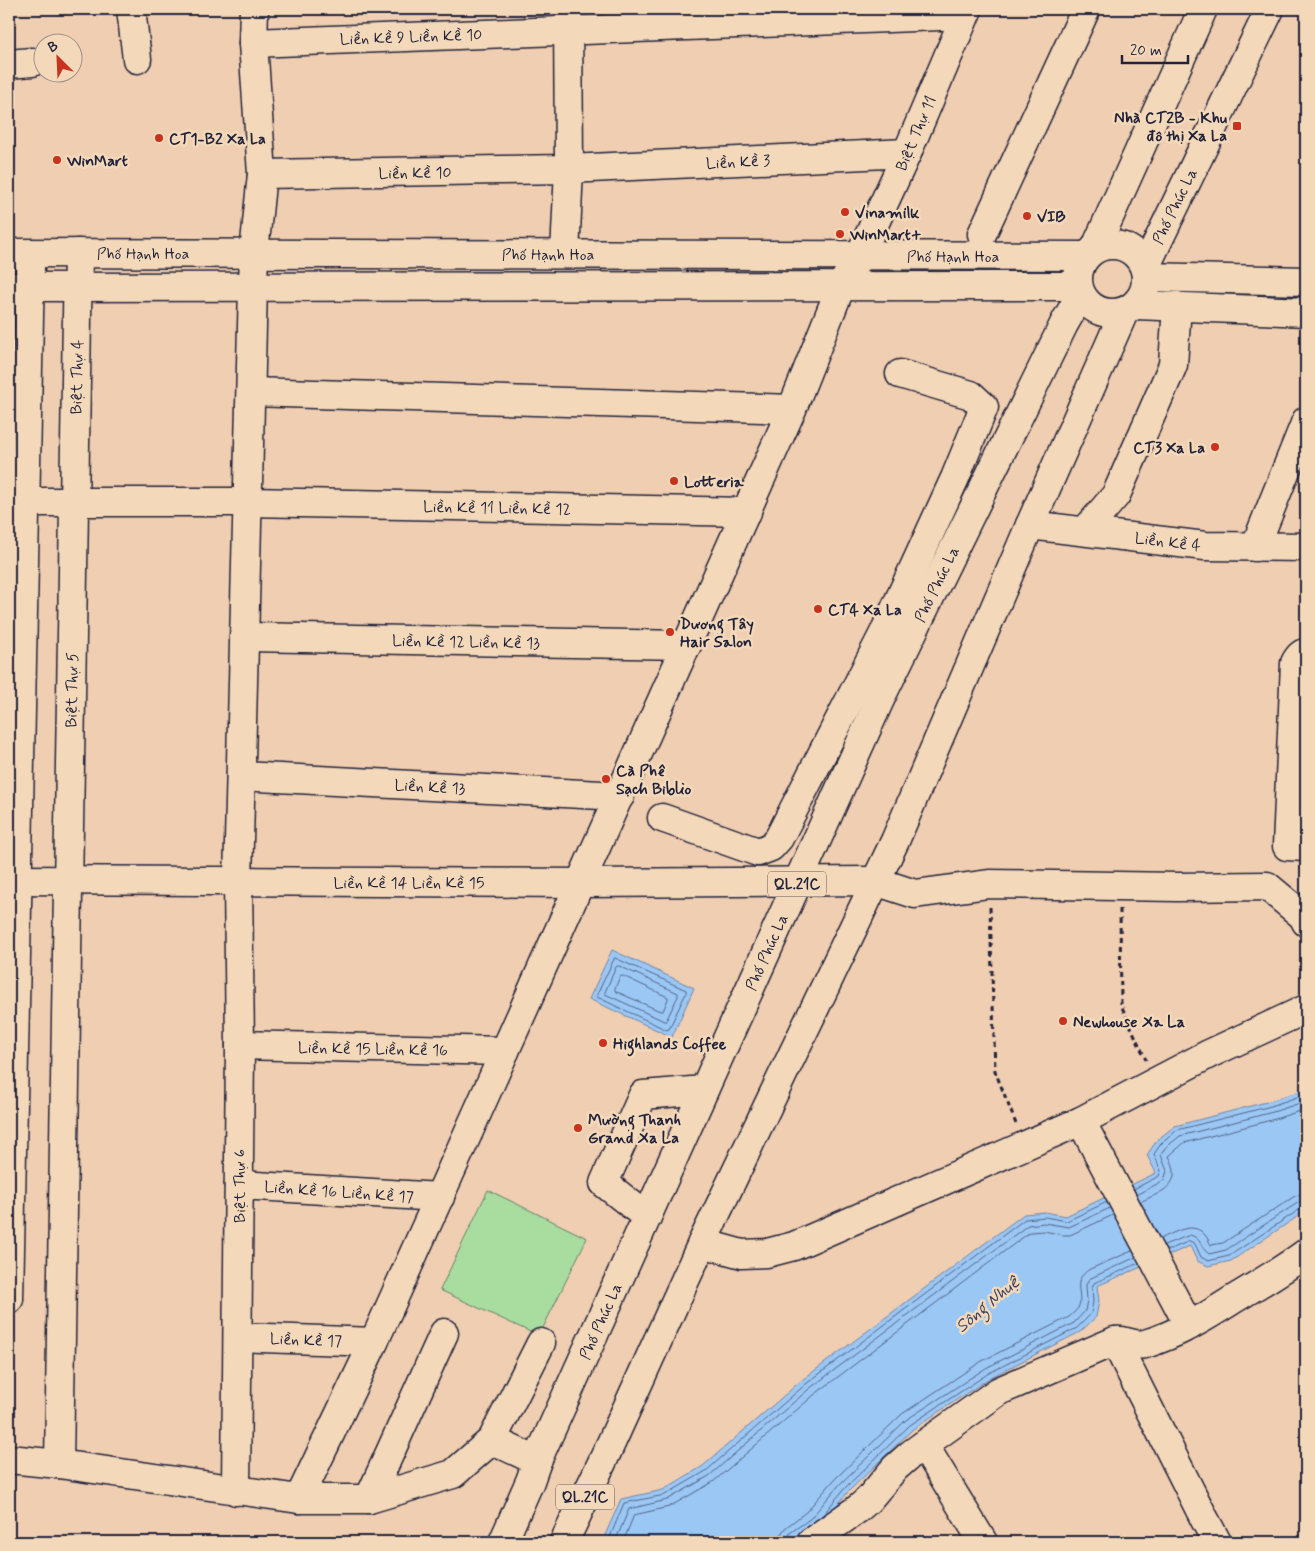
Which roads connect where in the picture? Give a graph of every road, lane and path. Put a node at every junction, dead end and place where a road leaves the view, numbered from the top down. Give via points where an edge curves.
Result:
1 (131, 9) edge
2 (254, 9) edge
3 (1086, 9) edge
4 (1203, 9) edge
5 (1270, 9) edge
6 (966, 12) edge
7 (569, 19) edge
8 (253, 43) junction
9 (136, 59) dead end
10 (908, 153) junction
11 (569, 169) junction
12 (262, 174) junction
13 (982, 234) dead end
14 (19, 253) edge
15 (78, 253) junction
16 (254, 253) junction
17 (1091, 253) junction
18 (564, 254) junction
19 (860, 255) junction
20 (1146, 272) junction
21 (1306, 281) edge
22 (253, 286) junction
23 (841, 286) junction
24 (19, 287) edge
25 (77, 287) junction
26 (1079, 290) junction
27 (1176, 306) junction
28 (1130, 308) junction
29 (1306, 312) edge
30 (900, 374) dead end
31 (251, 392) junction
32 (792, 409) junction
33 (1306, 421) edge
34 (74, 501) junction
35 (17, 502) edge
36 (248, 502) junction
37 (746, 512) junction
38 (1030, 525) junction
39 (1085, 532) junction
40 (1254, 546) junction
41 (1306, 547) edge
42 (244, 638) junction
43 (894, 641) junction
44 (687, 645) junction
45 (1306, 654) edge
46 (241, 776) junction
47 (620, 796) junction
48 (662, 818) dead end
49 (1306, 847) edge
50 (13, 880) edge
51 (68, 880) junction
52 (238, 881) junction
53 (875, 881) junction
54 (797, 882) junction
55 (581, 883) junction
56 (989, 884) junction
57 (1119, 886) junction
58 (1306, 922) edge
59 (1306, 1009) edge
60 (240, 1045) junction
61 (506, 1051) junction
62 (1156, 1082) junction
63 (704, 1090) junction
64 (1081, 1121) junction
65 (1025, 1146) junction
66 (239, 1185) junction
67 (440, 1197) junction
68 (647, 1217) junction
69 (702, 1243) junction
70 (1299, 1266) edge
71 (9, 1299) edge
72 (1189, 1326) junction
73 (444, 1333) dead end
74 (238, 1337) junction
75 (1115, 1341) junction
76 (374, 1342) junction
77 (541, 1343) dead end
78 (492, 1440) junction
79 (924, 1445) junction
80 (9, 1459) edge
81 (59, 1464) junction
82 (534, 1471) junction
83 (236, 1491) junction
84 (299, 1499) junction
85 (369, 1499) junction
86 (503, 1542) edge
87 (564, 1542) edge
88 (811, 1542) edge
89 (983, 1542) edge
90 (1217, 1542) edge

1 - 9 main road
2 - 8 main road
3 - 13 main road
4 - 17 main road
5 - 20 main road, Phố Phúc La
6 - 7 main road, Liền Kề 9 Liền Kề 10
6 - 10 main road, Biệt Thự 11
7 - 8 main road, Liền Kề 9 Liền Kề 10
7 - 11 main road
8 - 12 main road
10 - 11 main road, Liền Kề 3
10 - 19 main road, Biệt Thự 11
11 - 12 main road, Liền Kề 10
11 - 18 main road
12 - 16 main road
14 - 15 main road, Phố Hạnh Hoa
14 - 24 main road
15 - 16 main road, Phố Hạnh Hoa
15 - 25 main road, Biệt Thự 4
16 - 18 main road, Phố Hạnh Hoa
16 - 22 main road
17 - 19 main road, Phố Hạnh Hoa
17 - 20 main road via 1106,244 1118,245 1139,257
17 - 26 main road via 1081,265
18 - 19 main road, Phố Hạnh Hoa
19 - 23 main road, Biệt Thự 11
20 - 21 main road
20 - 28 main road via 1144,292
22 - 23 main road, Phố Hạnh Hoa
22 - 25 main road, Phố Hạnh Hoa
22 - 31 main road
23 - 26 main road, Phố Hạnh Hoa
23 - 32 main road, Biệt Thự 11
24 - 25 main road, Phố Hạnh Hoa
24 - 35 main road
25 - 34 main road, Biệt Thự 4
26 - 28 main road via 1088,305 1099,312 1112,314
26 - 43 main road, Phố Phúc La / QL.21C via 1064,324
27 - 28 main road
27 - 29 main road
27 - 39 main road via 1173,365 1116,495
28 - 38 main road, QL.21C
30 - 43 main road via 971,395 984,407
31 - 32 main road
31 - 36 main road
32 - 37 main road, Biệt Thự 11
33 - 40 main road
34 - 35 main road, Liền Kề 11 Liền Kề 12
34 - 36 main road, Liền Kề 11 Liền Kề 12
34 - 51 main road, Biệt Thự 5
35 - 50 main road
36 - 37 main road, Liền Kề 11 Liền Kề 12
36 - 42 main road
37 - 44 main road, Biệt Thự 11
38 - 39 main road, Liền Kề 4
38 - 53 main road, QL.21C
39 - 40 main road, Liền Kề 4 via 1205,546
40 - 41 main road, Liền Kề 4
42 - 44 main road, Liền Kề 12 Liền Kề 13
42 - 46 main road
43 - 48 main road via 771,847 758,852
43 - 54 main road, Phố Phúc La / QL.21C via 882,693
44 - 47 main road, Biệt Thự 11
45 - 49 main road via 1295,663 1287,846
46 - 47 main road, Liền Kề 13
46 - 52 main road
47 - 55 main road, Biệt Thự 11
50 - 51 main road, Liền Kề 14 Liền Kề 15
50 - 71 main road
51 - 52 main road, Liền Kề 14 Liền Kề 15
51 - 81 main road
52 - 55 main road, Liền Kề 14 Liền Kề 15
52 - 60 main road, Biệt Thự 6
53 - 54 main road, Liền Kề 14 Liền Kề 15
53 - 56 main road, Liền Kề 14 Liền Kề 15 via 915,894
53 - 69 main road, QL.21C
54 - 55 main road, Liền Kề 14 Liền Kề 15
54 - 63 main road, Phố Phúc La / QL.21C
55 - 61 main road, Biệt Thự 11
56 - 57 main road, Liền Kề 14 Liền Kề 15
56 - 65 path via 995,1071
57 - 58 main road, Liền Kề 14 Liền Kề 15 via 1267,886
57 - 62 path via 1122,1006
59 - 62 main road
60 - 61 main road, Liền Kề 15 Liền Kề 16
60 - 66 main road, Biệt Thự 6
61 - 67 main road, Biệt Thự 11
62 - 64 main road
63 - 68 main road, Phố Phúc La / QL.21C
63 - 68 main road via 643,1095 604,1183
64 - 65 main road
64 - 72 main road
65 - 69 main road via 794,1246 767,1253 742,1254
66 - 67 main road, Liền Kề 16 Liền Kề 17
66 - 74 main road, Biệt Thự 6
67 - 76 main road, Biệt Thự 11
68 - 82 main road, Phố Phúc La / QL.21C
69 - 87 main road, QL.21C
70 - 72 main road
72 - 75 main road via 1143,1344
73 - 85 main road
74 - 76 main road, Liền Kề 17
74 - 83 main road, Biệt Thự 6
75 - 79 main road via 999,1391
75 - 90 main road
76 - 84 main road, Biệt Thự 11
77 - 78 main road
78 - 82 main road
78 - 85 main road via 453,1474
79 - 88 main road via 900,1462 859,1508
79 - 89 main road
80 - 81 main road
81 - 83 main road
82 - 86 main road, QL.21C
83 - 84 main road
84 - 85 main road

